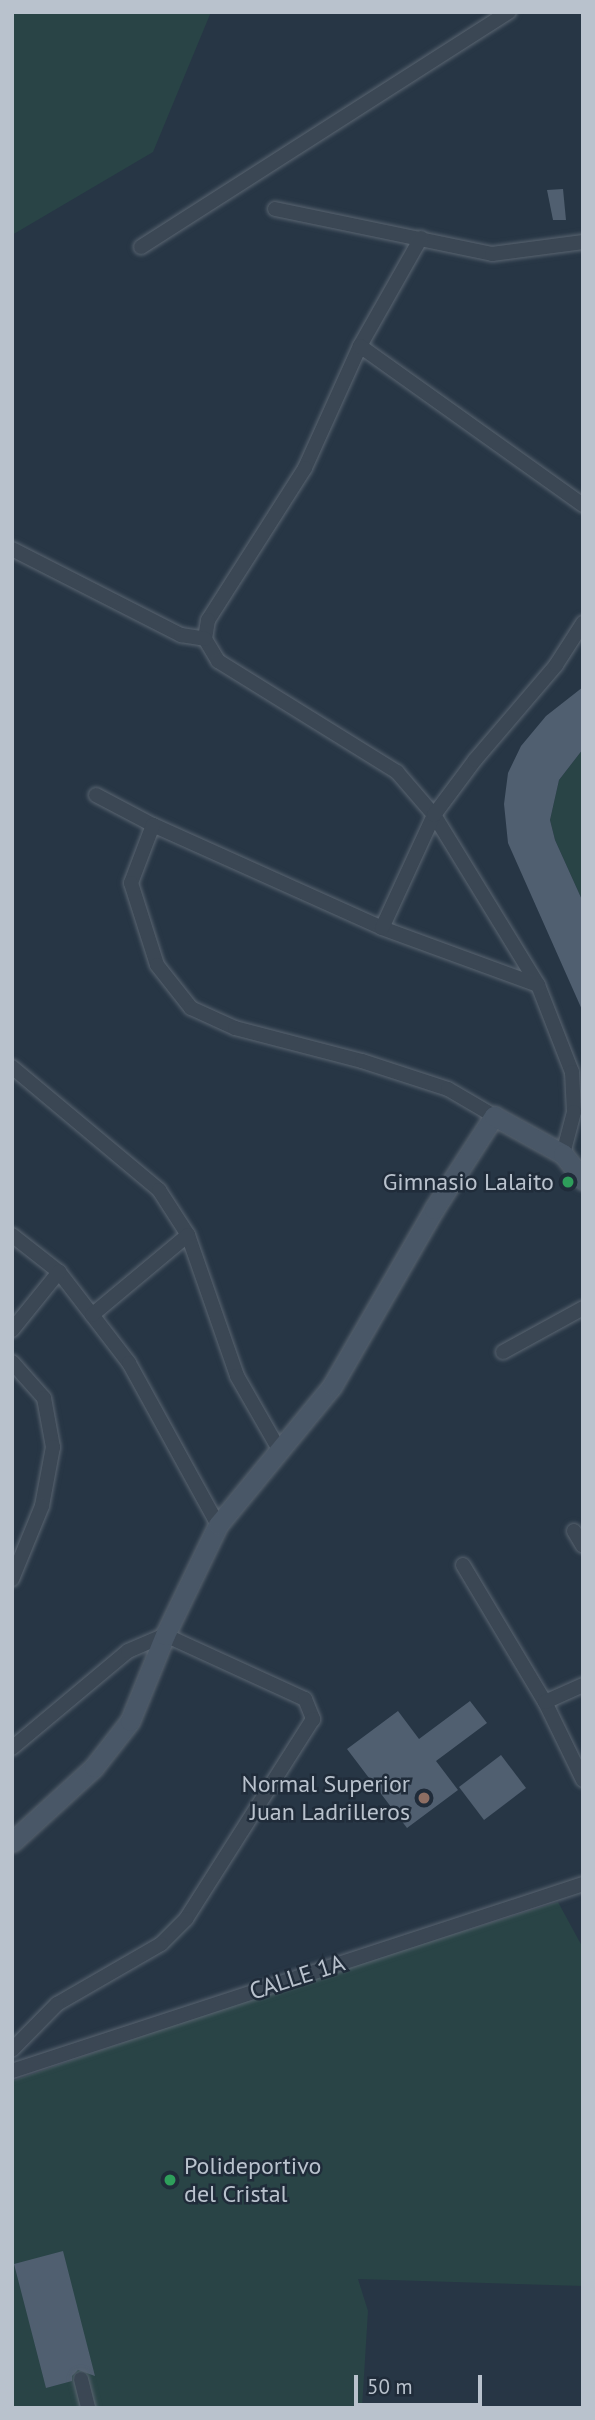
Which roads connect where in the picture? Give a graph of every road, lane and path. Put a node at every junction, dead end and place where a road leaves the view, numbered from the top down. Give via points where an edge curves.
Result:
1 (509, 12) edge
2 (275, 209) dead end
3 (421, 238) junction
4 (583, 242) edge
5 (141, 247) dead end
6 (360, 346) junction
7 (583, 505) edge
8 (12, 550) edge
9 (583, 623) edge
10 (205, 639) junction
11 (96, 795) dead end
12 (434, 815) junction
13 (153, 825) junction
14 (382, 928) junction
15 (538, 985) junction
16 (12, 1067) edge
17 (494, 1115) junction
18 (563, 1154) junction
19 (583, 1180) edge
20 (12, 1235) edge
21 (188, 1235) junction
22 (59, 1272) junction
23 (583, 1308) edge
24 (92, 1315) junction
25 (12, 1331) edge
26 (503, 1352) dead end
27 (12, 1362) edge
28 (280, 1451) junction
29 (219, 1525) junction
30 (574, 1531) dead end
31 (583, 1546) edge
32 (463, 1565) dead end
33 (12, 1579) edge
34 (165, 1635) junction
35 (583, 1685) edge
36 (545, 1702) junction
37 (12, 1748) edge
38 (583, 1780) edge
39 (12, 1842) edge
40 (583, 1884) edge
41 (12, 2050) edge
42 (12, 2071) edge
43 (81, 2379) dead end
44 (88, 2408) edge

1 - 5 street
2 - 3 street
3 - 4 street via 492,254
3 - 6 street
6 - 7 street
6 - 10 street via 305,468 208,620
8 - 10 street via 181,635
9 - 12 street via 556,665
10 - 12 street via 218,660 397,772
11 - 13 street
12 - 14 street
12 - 15 street
13 - 14 street
13 - 17 street via 131,883 157,964 191,1008 235,1028 448,1089
14 - 15 street
15 - 18 street via 572,1072 574,1112
16 - 21 street via 159,1190
17 - 18 main road
17 - 28 main road via 332,1386
18 - 19 main road
20 - 22 street
21 - 24 street
21 - 28 street via 237,1376
22 - 24 street
22 - 25 street
23 - 26 street
24 - 29 street via 129,1363
27 - 33 street via 44,1398 53,1447 42,1506
28 - 29 main road
29 - 34 main road
30 - 31 street
32 - 36 street
34 - 37 street via 128,1650
34 - 39 main road via 130,1721 94,1768
34 - 41 street via 304,1699 313,1719 186,1919 161,1944 57,2004
35 - 36 street
36 - 38 street
40 - 42 street, CALLE 1A
43 - 44 street

